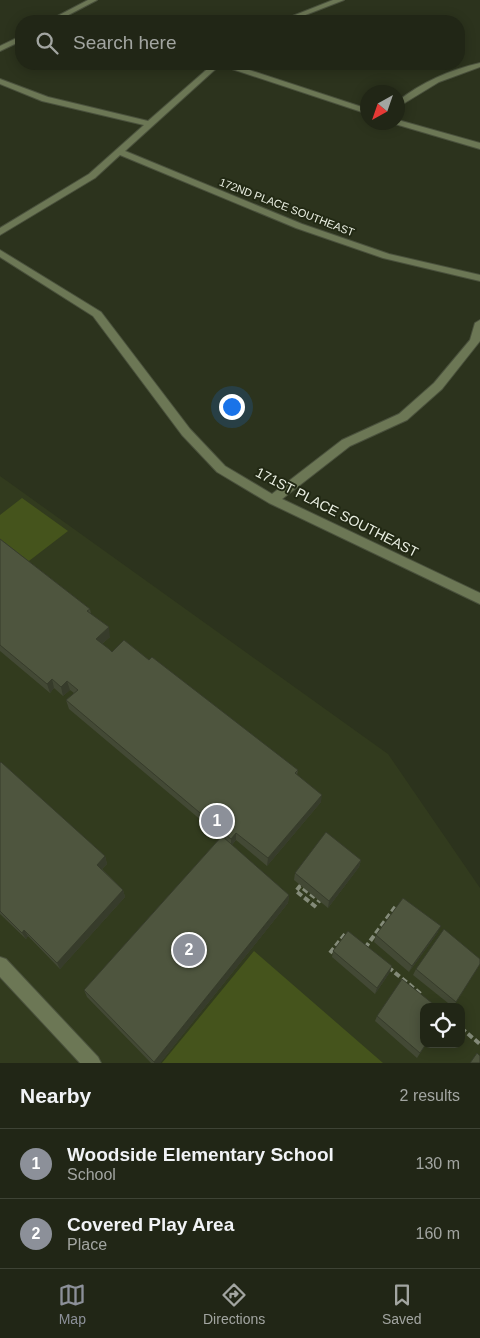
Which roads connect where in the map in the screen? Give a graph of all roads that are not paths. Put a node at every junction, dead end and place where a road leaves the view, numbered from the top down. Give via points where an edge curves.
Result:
1 (93, 0) edge
2 (340, 0) edge
3 (64, 15) edge
4 (298, 15) edge
5 (15, 41) edge
6 (0, 49) edge
7 (480, 66) edge
8 (465, 69) edge
9 (210, 70) edge
10 (242, 70) edge
11 (463, 70) edge
12 (0, 80) edge
13 (405, 99) edge
14 (360, 109) edge
15 (150, 124) junction
16 (405, 124) edge
17 (480, 146) edge
18 (119, 152) junction
19 (0, 232) edge
20 (0, 253) edge
21 (480, 278) edge
22 (480, 323) edge
23 (273, 500) junction
24 (480, 599) edge
25 (0, 964) edge
26 (92, 1063) edge

1 - 3 street
2 - 4 street
5 - 6 street
7 - 8 street
9 - 15 street
10 - 14 street
11 - 13 street
12 - 15 street via 46,99
15 - 18 street
16 - 17 street
18 - 19 street via 92,176
18 - 21 street, 172ND PLACE SOUTHEAST via 299,226 386,256
20 - 23 street, 171ST PLACE SOUTHEAST via 97,314 186,432 222,469
22 - 23 street via 475,342 438,386 403,417 346,443
23 - 24 street, 171ST PLACE SOUTHEAST
25 - 26 street

